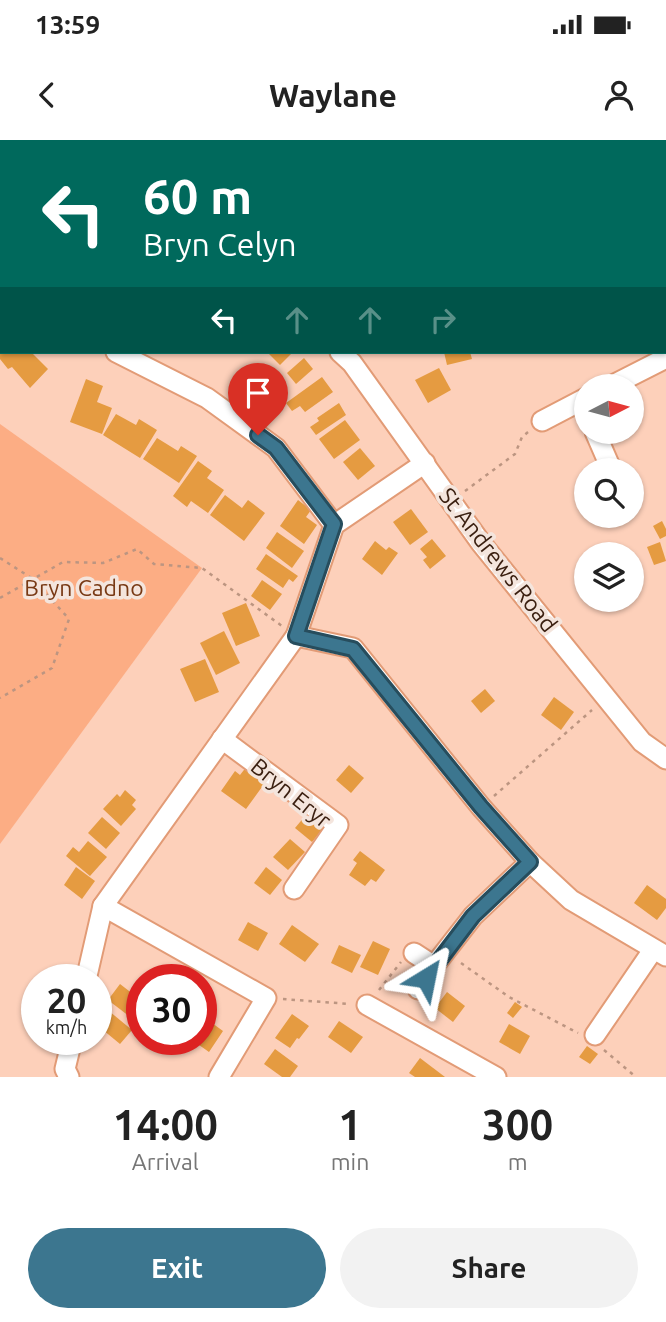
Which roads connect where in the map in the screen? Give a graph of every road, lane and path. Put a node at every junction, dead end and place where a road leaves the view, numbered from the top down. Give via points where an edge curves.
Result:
1 (120, 354) edge
2 (352, 355) edge
3 (666, 358) edge
4 (634, 374) edge
5 (574, 408) edge
6 (542, 421) joint
7 (425, 463) junction
8 (452, 501) junction
9 (334, 524) junction
10 (0, 558) edge
11 (33, 579) junction
12 (0, 598) edge
13 (296, 636) junction
14 (606, 697) junction
15 (0, 698) edge
16 (222, 739) junction
17 (666, 760) edge
18 (481, 807) junction
19 (530, 862) junction
20 (294, 889) dead end
21 (103, 906) junction
22 (414, 953) joint
23 (659, 953) edge
24 (439, 959) junction
25 (90, 964) edge
26 (418, 989) dead end
27 (266, 998) junction
28 (369, 1006) junction
29 (592, 1039) junction
30 (68, 1055) edge
31 (63, 1074) edge
32 (485, 1074) edge
33 (219, 1077) edge
34 (636, 1077) edge

1 - 9 street via 207,398 276,448
2 - 7 street, St Andrews Road
3 - 4 street
5 - 6 street
6 - 8 path via 522,437 515,454
7 - 8 street, St Andrews Road
7 - 9 street
8 - 14 street, St Andrews Road
9 - 13 street
10 - 11 path
11 - 12 path
11 - 13 path via 63,562 103,563 137,549 153,564 202,568
11 - 15 path via 69,619 52,668
13 - 16 street
13 - 18 street via 353,649
14 - 17 street, St Andrews Road via 642,742
14 - 18 path
16 - 20 street, Bryn Eryr via 338,825
16 - 21 street
18 - 19 street
19 - 23 street via 571,900
19 - 24 street via 473,916
21 - 25 street
21 - 27 street
22 - 24 street
22 - 28 path via 408,954
23 - 29 street
24 - 26 street
24 - 29 path
27 - 28 path
27 - 33 street
28 - 32 street
29 - 34 path
30 - 31 street

